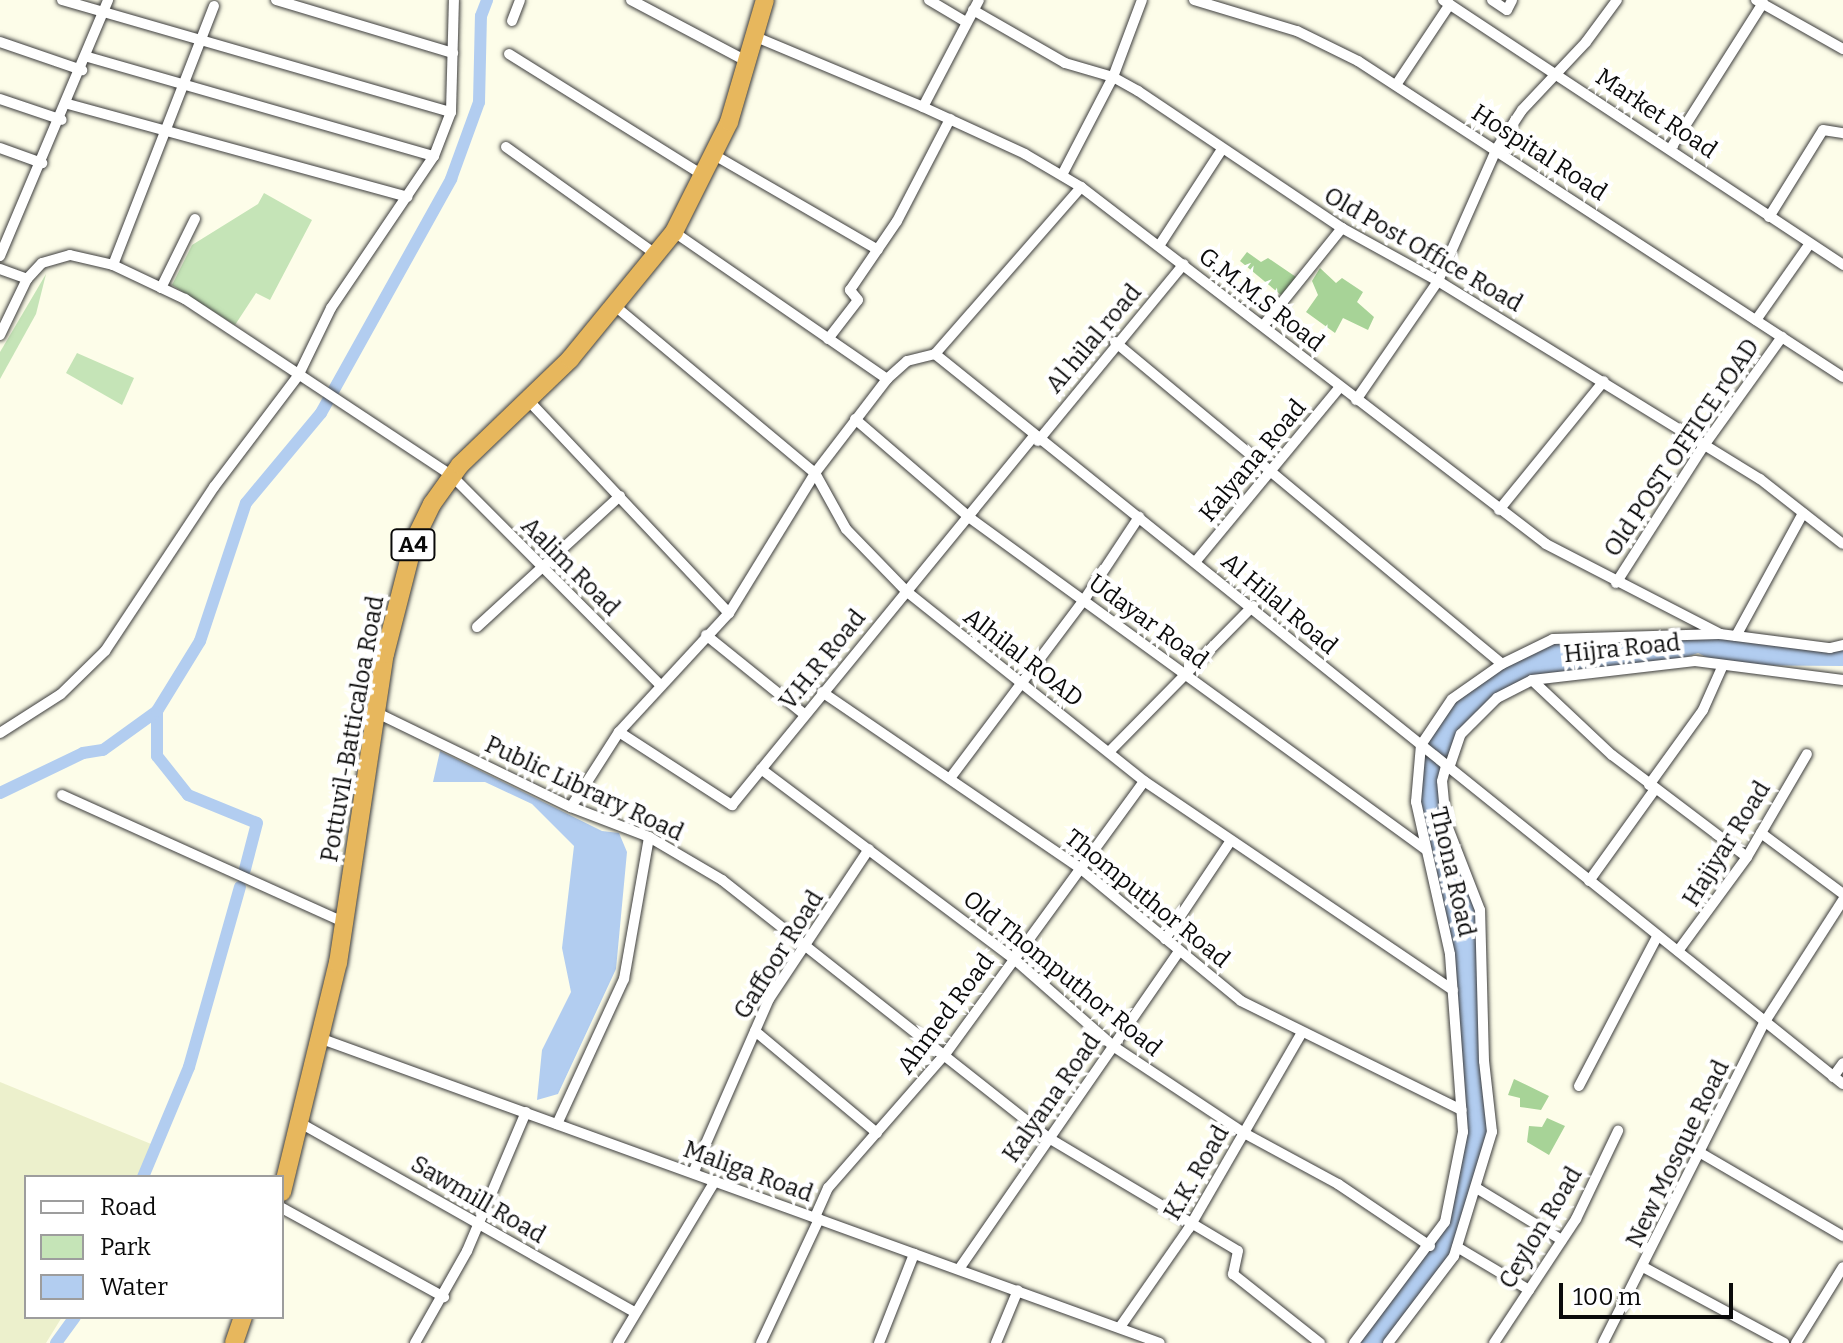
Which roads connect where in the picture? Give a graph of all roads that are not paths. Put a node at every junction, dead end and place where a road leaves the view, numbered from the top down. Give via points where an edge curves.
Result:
1 (62, 0) edge
2 (108, 0) edge
3 (276, 0) edge
4 (454, 0) edge
5 (520, 0) edge
6 (631, 0) edge
7 (765, 0) edge
8 (929, 0) edge
9 (979, 0) edge
10 (1142, 0) edge
11 (1194, 0) edge
12 (1492, 0) edge
13 (1512, 0) edge
14 (1617, 0) edge
15 (1451, 2) edge
16 (1760, 2) edge
17 (214, 6) dead end
18 (973, 10) junction
19 (105, 12) junction
20 (512, 21) dead end
21 (966, 22) junction
22 (756, 37) junction
23 (203, 40) junction
24 (0, 42) edge
25 (1843, 49) edge
26 (453, 53) junction
27 (509, 54) dead end
28 (88, 57) junction
29 (748, 62) junction
30 (82, 70) junction
31 (1557, 71) junction
32 (1113, 77) junction
33 (185, 84) junction
34 (1396, 85) junction
35 (0, 99) edge
36 (68, 104) junction
37 (923, 107) junction
38 (451, 112) junction
39 (950, 119) junction
40 (62, 120) junction
41 (166, 130) junction
42 (1843, 133) edge
43 (506, 147) dead end
44 (0, 148) edge
45 (1497, 148) junction
46 (1671, 148) junction
47 (1221, 151) junction
48 (434, 156) junction
49 (716, 156) junction
50 (42, 163) junction
51 (1062, 175) junction
52 (706, 177) junction
53 (1081, 187) junction
54 (407, 197) junction
55 (1769, 217) junction
56 (195, 219) dead end
57 (1342, 228) junction
58 (674, 232) junction
59 (1809, 245) junction
60 (1159, 246) junction
61 (878, 250) junction
62 (0, 256) edge
63 (658, 256) junction
64 (1184, 264) junction
65 (113, 265) junction
66 (1843, 265) edge
67 (0, 269) edge
68 (27, 279) junction
69 (1438, 281) junction
70 (161, 288) junction
71 (615, 306) junction
72 (1756, 320) junction
73 (1263, 326) junction
74 (0, 333) edge
75 (1782, 337) junction
76 (828, 339) junction
77 (1115, 342) junction
78 (935, 354) junction
79 (302, 377) junction
80 (1843, 377) edge
81 (887, 379) junction
82 (1604, 381) junction
83 (1340, 387) junction
84 (528, 400) junction
85 (1356, 400) junction
86 (855, 419) junction
87 (1035, 439) junction
88 (1705, 444) junction
89 (1272, 468) junction
90 (815, 473) junction
91 (452, 476) junction
92 (620, 496) junction
93 (1499, 510) junction
94 (1803, 513) junction
95 (1139, 517) junction
96 (970, 518) junction
97 (1843, 544) edge
98 (1196, 561) junction
99 (543, 568) junction
100 (1616, 583) junction
101 (906, 591) junction
102 (1084, 600) junction
103 (1253, 606) junction
104 (729, 613) junction
105 (477, 627) dead end
106 (1720, 634) junction
107 (706, 635) junction
108 (1736, 636) junction
109 (1843, 645) edge
110 (1502, 664) junction
111 (1723, 665) junction
112 (1184, 672) junction
113 (1532, 680) junction
114 (1843, 680) edge
115 (1022, 683) junction
116 (660, 685) junction
117 (822, 692) junction
118 (375, 712) junction
119 (804, 714) junction
120 (619, 732) junction
121 (0, 733) edge
122 (1421, 745) junction
123 (1109, 752) junction
124 (1807, 754) dead end
125 (1448, 767) junction
126 (761, 769) junction
127 (951, 777) junction
128 (1144, 781) junction
129 (1652, 787) junction
130 (62, 795) dead end
131 (571, 807) junction
132 (1761, 833) junction
133 (649, 837) junction
134 (1230, 842) junction
135 (869, 849) junction
136 (1425, 849) junction
137 (1747, 857) junction
138 (1081, 869) junction
139 (1589, 881) junction
140 (1843, 897) edge
141 (345, 923) junction
142 (1658, 935) junction
143 (1165, 939) junction
144 (807, 945) junction
145 (1179, 951) junction
146 (1678, 951) junction
147 (1013, 958) junction
148 (1453, 990) junction
149 (1764, 1023) junction
150 (755, 1031) junction
151 (1301, 1034) junction
152 (322, 1039) junction
153 (1113, 1046) junction
154 (946, 1053) junction
155 (1843, 1063) edge
156 (1838, 1080) edge
157 (1579, 1086) dead end
158 (1462, 1110) junction
159 (526, 1112) junction
160 (302, 1124) junction
161 (557, 1124) junction
162 (1618, 1131) dead end
163 (877, 1133) junction
164 (1244, 1133) junction
165 (1047, 1137) junction
166 (1699, 1152) junction
167 (693, 1173) junction
168 (715, 1181) junction
169 (284, 1185) edge
170 (1478, 1189) junction
171 (284, 1209) edge
172 (817, 1218) junction
173 (478, 1222) junction
174 (1192, 1222) junction
175 (1843, 1236) edge
176 (1562, 1240) junction
177 (1430, 1246) junction
178 (1457, 1247) junction
179 (914, 1254) junction
180 (1843, 1267) edge
181 (1645, 1268) junction
182 (959, 1269) junction
183 (1018, 1290) junction
184 (1529, 1290) junction
185 (444, 1297) junction
186 (634, 1312) junction
187 (242, 1319) edge
188 (1120, 1327) junction
189 (234, 1343) edge
190 (415, 1343) edge
191 (618, 1343) edge
192 (761, 1343) edge
193 (879, 1343) edge
194 (996, 1343) edge
195 (1160, 1343) edge
196 (1320, 1343) edge
197 (1354, 1343) edge
198 (1388, 1343) edge
199 (1494, 1343) edge
200 (1603, 1343) edge
201 (1784, 1343) edge
202 (1796, 1343) edge

1 - 19 street
2 - 19 street
3 - 26 street
4 - 26 street
5 - 20 street
6 - 29 street
7 - 22 highway, Pottuvil-Batticaloa Road / A4
8 - 21 street
9 - 18 street
10 - 32 street
11 - 34 street, Hospital Road via 1297,31
12 - 13 street via 1507,10
14 - 31 street
15 - 31 street, Market Road
15 - 34 street
16 - 25 street
16 - 46 street
17 - 23 street
18 - 21 street
18 - 32 street, Old Post Office Road via 1065,63
19 - 23 street
19 - 28 street
21 - 37 street
22 - 29 highway, Pottuvil-Batticaloa Road / A4
22 - 37 street, G.M.M.S Road
23 - 33 street
23 - 38 street
24 - 30 street
26 - 38 street
27 - 52 street
28 - 30 street
28 - 33 street
29 - 49 highway, Pottuvil-Batticaloa Road / A4
30 - 36 street
31 - 45 street
31 - 46 street, Market Road
32 - 47 street, Old Post Office Road
32 - 51 street
33 - 41 street
33 - 48 street
34 - 45 street, Hospital Road
35 - 40 street
36 - 40 street
36 - 41 street
37 - 39 street, G.M.M.S Road
38 - 48 street
39 - 51 street, G.M.M.S Road
39 - 61 street
40 - 50 street
41 - 54 street
41 - 65 street
42 - 55 street via 1823,130
43 - 63 street
44 - 50 street
45 - 69 street
45 - 72 street, Hospital Road
46 - 55 street, Market Road
47 - 57 street, Old Post Office Road
47 - 60 street
48 - 54 street
49 - 52 highway, Pottuvil-Batticaloa Road / A4
49 - 61 street
50 - 62 street
51 - 53 street, G.M.M.S Road
52 - 58 highway, Pottuvil-Batticaloa Road / A4
53 - 60 street, G.M.M.S Road
53 - 78 street
54 - 79 street via 331,308
55 - 59 street, Market Road
56 - 70 street
57 - 69 street, Old Post Office Road
57 - 73 street
58 - 63 highway, Pottuvil-Batticaloa Road / A4
58 - 76 street
59 - 66 street, Market Road
59 - 72 street
60 - 64 street, G.M.M.S Road
61 - 76 street via 850,290 858,300
63 - 71 highway, Pottuvil-Batticaloa Road / A4
64 - 73 street, G.M.M.S Road
64 - 77 street, Al hilal road
65 - 68 street, Aalim Road via 70,255 42,263
65 - 70 street, Aalim Road
67 - 68 street
68 - 74 street
69 - 82 street, Old Post Office Road
69 - 85 street via 1405,336
70 - 79 street, Aalim Road
71 - 84 highway, Pottuvil-Batticaloa Road / A4
71 - 90 street, Alhilal ROAD
72 - 75 street, Hospital Road
73 - 83 street, G.M.M.S Road
75 - 80 street, Hospital Road
75 - 88 street, Old POST OFFICE rOAD
76 - 81 street
77 - 87 street, Al hilal road
77 - 89 street
78 - 81 street via 907,361
78 - 87 street, Al Hilal Road
79 - 91 street, Aalim Road
79 - 121 street via 214,487 105,651 61,694
81 - 86 street
82 - 88 street, Old Post Office Road
82 - 93 street
83 - 85 street, G.M.M.S Road
83 - 89 street, Kalyana Road
84 - 91 highway, Pottuvil-Batticaloa Road / A4
84 - 92 street
85 - 93 street, G.M.M.S Road
86 - 90 street
86 - 96 street, Udayar Road
87 - 95 street, Al Hilal Road
87 - 96 street, V.H.R Road
88 - 94 street, Old Post Office Road
88 - 100 street, Old POST OFFICE rOAD
89 - 98 street, Kalyana Road
89 - 110 street
90 - 101 street, Alhilal ROAD via 846,529
90 - 104 street
91 - 99 street, Aalim Road
91 - 118 highway, Pottuvil-Batticaloa Road / A4 via 410,552
92 - 99 street
92 - 104 street
93 - 100 street, G.M.M.S Road
94 - 97 street, Old Post Office Road
94 - 108 street
95 - 98 street, Al Hilal Road
95 - 102 street
96 - 101 street, V.H.R Road
96 - 102 street, Udayar Road
98 - 103 street, Al Hilal Road
99 - 105 street
99 - 116 street, Aalim Road
100 - 106 street, G.M.M.S Road
101 - 115 street, Alhilal ROAD
101 - 117 street, V.H.R Road
102 - 112 street, Udayar Road
102 - 115 street
103 - 112 street
103 - 122 street, Al Hilal Road
104 - 107 street
106 - 108 street, Thona Road
106 - 110 street, Thona Road via 1553,639
107 - 116 street
107 - 119 street
108 - 109 street, Thona Road
110 - 122 street, Thona Road via 1452,699
111 - 113 street, Hijra Road via 1695,661
111 - 114 street, Hijra Road
111 - 129 street via 1703,710
112 - 123 street
112 - 136 street, Udayar Road
113 - 125 street, Hijra Road via 1497,698 1461,734
113 - 129 street
115 - 123 street, Alhilal ROAD
115 - 127 street
116 - 120 street
117 - 119 street, V.H.R Road
117 - 127 street, Thomputhor Road
118 - 131 street, Public Library Road
118 - 141 highway, Pottuvil-Batticaloa Road / A4
119 - 126 street, V.H.R Road
120 - 126 street, V.H.R Road via 732,805
120 - 131 street
122 - 125 street, Al Hilal Road
122 - 136 street, Thona Road via 1416,802
123 - 128 street, Alhilal ROAD
124 - 132 street, Hajiyar Road
125 - 139 street, Al Hilal Road
125 - 170 street, Hijra Road via 1442,781 1446,823 1480,910 1484,1061 1492,1132
126 - 135 street, Old Thomputhor Road
127 - 138 street, Thomputhor Road
128 - 134 street, Alhilal ROAD
128 - 138 street, Ahmed Road
129 - 137 street
129 - 139 street
130 - 141 street
131 - 133 street, Public Library Road
132 - 137 street, Hajiyar Road
132 - 140 street
133 - 144 street, Public Library Road via 722,880
133 - 161 street via 624,979
134 - 143 street
134 - 148 street, Alhilal ROAD
135 - 144 street, Gaffoor Road
135 - 147 street, Old Thomputhor Road
136 - 148 street, Thona Road via 1450,954
137 - 146 street, Hajiyar Road
138 - 143 street, Thomputhor Road
138 - 147 street, Ahmed Road
139 - 142 street, Al Hilal Road
140 - 149 street
141 - 152 highway, Pottuvil-Batticaloa Road / A4
142 - 146 street, Al Hilal Road
142 - 157 street
143 - 145 street, Thomputhor Road
144 - 150 street, Gaffoor Road via 769,999
144 - 154 street
145 - 151 street, Thomputhor Road via 1241,1001
145 - 153 street, Kalyana Road
146 - 149 street, Al Hilal Road
147 - 153 street, Old Thomputhor Road
147 - 154 street, Ahmed Road
148 - 158 street, Thona Road
149 - 156 street, Al Hilal Road
149 - 166 street, New Mosque Road
150 - 163 street
150 - 167 street, Gaffoor Road
151 - 158 street, Thomputhor Road
151 - 164 street, K.K. Road
152 - 159 street, Maliga Road
152 - 160 highway, Pottuvil-Batticaloa Road / A4
153 - 164 street, Old Thomputhor Road
153 - 165 street, Kalyana Road
154 - 163 street, Ahmed Road
154 - 165 street
155 - 156 street
158 - 177 street, Thona Road via 1445,1222
159 - 161 street, Maliga Road
159 - 173 street
160 - 169 highway, Pottuvil-Batticaloa Road / A4
160 - 173 street, Sawmill Road
161 - 167 street, Maliga Road
162 - 176 street, Ceylon Road
163 - 172 street, Ahmed Road via 828,1188
164 - 174 street, K.K. Road
164 - 177 street, Old Thomputhor Road via 1338,1184
165 - 174 street
165 - 182 street, Kalyana Road
166 - 175 street
166 - 181 street, New Mosque Road
167 - 168 street, Maliga Road
168 - 172 street, Maliga Road
168 - 186 street
170 - 176 street
170 - 178 street, Hijra Road
171 - 185 street
172 - 179 street, Maliga Road
172 - 192 street, Ahmed Road
173 - 185 street
173 - 186 street, Sawmill Road
174 - 188 street, K.K. Road
174 - 196 street via 1238,1251 1233,1274
176 - 184 street, Ceylon Road
177 - 197 street, Thona Road
178 - 184 street
178 - 198 street, Hijra Road
179 - 182 street, Maliga Road
179 - 193 street
180 - 202 street
181 - 200 street, New Mosque Road
181 - 201 street
182 - 183 street, Maliga Road
183 - 188 street, Maliga Road
183 - 194 street
184 - 199 street, Ceylon Road
185 - 190 street
186 - 191 street
187 - 189 highway
188 - 195 street, Maliga Road

